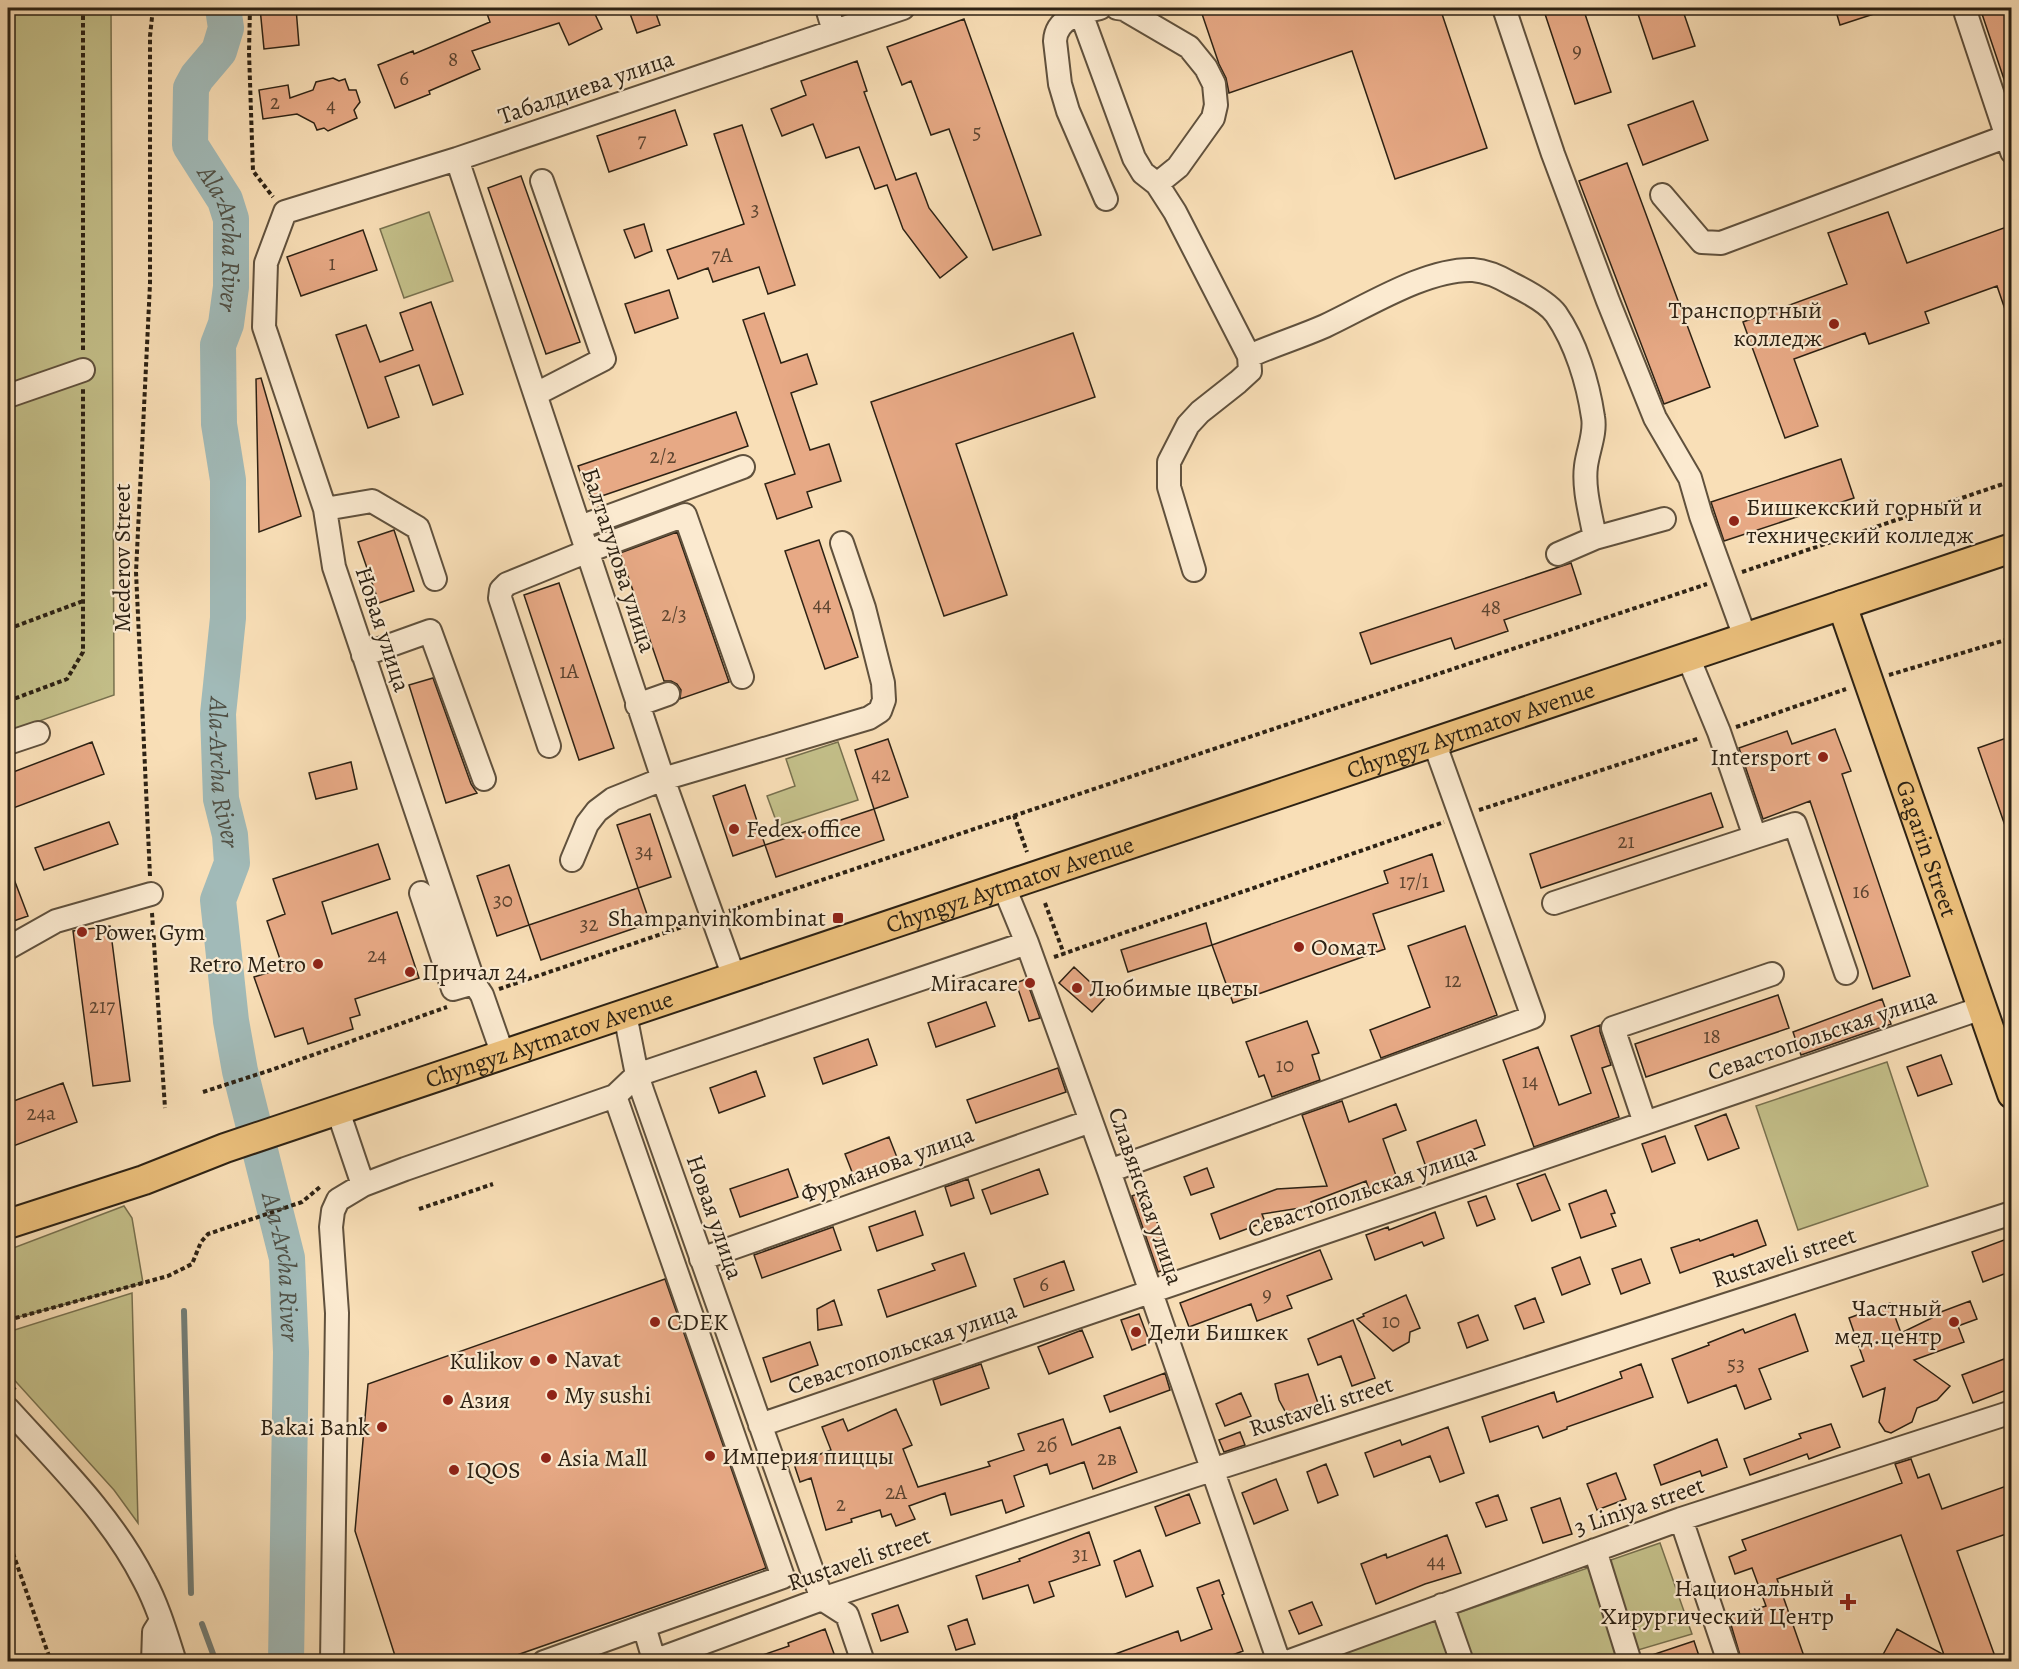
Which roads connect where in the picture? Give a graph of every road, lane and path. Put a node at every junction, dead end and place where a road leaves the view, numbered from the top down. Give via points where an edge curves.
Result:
1 (153, 8) edge
2 (250, 8) edge
3 (827, 8) edge
4 (903, 8) edge
5 (1117, 8) edge
6 (1504, 8) edge
7 (1087, 9) edge
8 (1966, 14) dead end
9 (834, 31) junction
10 (2008, 145) edge
11 (457, 159) junction
12 (542, 181) dead end
13 (1157, 184) junction
14 (1662, 195) dead end
15 (1107, 199) dead end
16 (285, 212) junction
17 (1249, 356) junction
18 (83, 370) dead end
19 (536, 394) junction
20 (8, 396) edge
21 (743, 467) dead end
22 (2012, 481) edge
23 (325, 509) junction
24 (1664, 519) dead end
25 (580, 527) junction
26 (1595, 538) junction
27 (842, 543) dead end
28 (2012, 548) edge
29 (588, 551) junction
30 (1558, 554) dead end
31 (1194, 570) dead end
32 (1725, 578) junction
33 (435, 579) dead end
34 (83, 601) dead end
35 (1842, 605) junction
36 (8, 629) edge
37 (1745, 637) junction
38 (2012, 638) edge
39 (363, 655) junction
40 (1688, 657) junction
41 (1889, 675) dead end
42 (742, 677) dead end
43 (668, 694) dead end
44 (637, 705) junction
45 (38, 733) dead end
46 (1434, 742) junction
47 (8, 743) edge
48 (549, 746) dead end
49 (484, 779) dead end
50 (663, 779) junction
51 (1014, 816) junction
52 (1755, 837) junction
53 (1028, 852) dead end
54 (572, 860) dead end
55 (1004, 887) junction
56 (421, 893) dead end
57 (151, 894) junction
58 (1046, 903) dead end
59 (1554, 903) dead end
60 (712, 917) junction
61 (1027, 943) junction
62 (8, 948) edge
63 (1064, 954) dead end
64 (1772, 974) dead end
65 (1846, 974) dead end
66 (734, 977) junction
67 (478, 989) junction
68 (448, 1007) dead end
69 (1982, 1008) junction
70 (625, 1014) junction
71 (503, 1055) junction
72 (637, 1075) junction
73 (203, 1092) dead end
74 (2012, 1094) edge
75 (615, 1096) junction
76 (165, 1108) dead end
77 (338, 1111) junction
78 (1090, 1121) junction
79 (1645, 1123) junction
80 (1109, 1171) junction
81 (493, 1184) dead end
82 (363, 1185) junction
83 (302, 1202) dead end
84 (418, 1209) dead end
85 (2012, 1213) edge
86 (8, 1224) edge
87 (701, 1259) junction
88 (1150, 1292) junction
89 (8, 1320) edge
90 (8, 1409) edge
91 (2012, 1412) edge
92 (760, 1425) junction
93 (1212, 1470) junction
94 (1681, 1519) junction
95 (8, 1539) edge
96 (1595, 1550) junction
97 (822, 1599) junction
98 (1442, 1605) junction
99 (161, 1621) junction
100 (644, 1626) junction
101 (653, 1661) edge
102 (51, 1662) edge
103 (153, 1662) edge
104 (175, 1662) edge
105 (332, 1662) edge
106 (544, 1662) edge
107 (863, 1662) edge
108 (1279, 1662) edge
109 (1287, 1662) edge
110 (1462, 1662) edge
111 (1630, 1662) edge
112 (1729, 1662) edge

1 - 57 path, Mederov Street via 150,284 136,572
2 - 16 path via 254,171
3 - 9 street
4 - 9 street, Табалдиева улица
5 - 13 street via 1189,47 1214,84 1213,118 1178,167
6 - 32 street via 1608,301 1655,418 1690,478
7 - 13 street via 1134,158 1143,173
7 - 15 street via 1062,22 1055,36 1060,84
8 - 10 street
9 - 11 street, Табалдиева улица
10 - 14 street via 1721,243 1702,242
11 - 16 street, Табалдиева улица
11 - 19 street, Балтагулова улица
12 - 19 street via 604,359
13 - 17 street
16 - 23 street, Новая улица via 266,263 264,327
17 - 26 street via 1432,277 1473,270 1504,279 1555,313 1574,349 1594,419 1586,489
17 - 31 street via 1250,371 1188,425 1169,462 1169,487
18 - 20 street
19 - 25 street, Балтагулова улица
21 - 25 street
22 - 32 path
23 - 33 street via 372,501 418,528
23 - 39 street, Новая улица via 334,567
24 - 26 street
25 - 29 street, Балтагулова улица
26 - 30 street
27 - 50 street via 883,683 880,711 869,718
28 - 35 main road, Chyngyz Aytmatov Avenue
29 - 42 street via 685,515
29 - 44 street, Балтагулова улица
29 - 48 street via 507,584 501,590 500,598
32 - 37 street
32 - 51 path
34 - 36 path
35 - 37 main road, Chyngyz Aytmatov Avenue
35 - 69 main road, Gagarin Street
37 - 40 main road, Chyngyz Aytmatov Avenue
38 - 41 path
39 - 49 street via 430,631
39 - 67 street, Новая улица
40 - 46 main road, Chyngyz Aytmatov Avenue
40 - 52 street
43 - 44 street
44 - 50 street, Балтагулова улица
45 - 47 street
46 - 55 main road, Chyngyz Aytmatov Avenue
46 - 80 street via 1533,1017
50 - 54 street via 604,804 586,824
50 - 60 street, Балтагулова улица
51 - 53 path
51 - 60 path
52 - 59 street
52 - 65 street via 1795,824
55 - 61 street, Славянская улица
55 - 66 main road, Chyngyz Aytmatov Avenue
56 - 67 street via 453,989
57 - 62 street via 57,921
57 - 76 path, Mederov Street
58 - 63 path
60 - 66 street, Балтагулова улица
60 - 67 path
61 - 72 street
61 - 78 street, Славянская улица
64 - 79 street via 1612,1028
66 - 70 main road, Chyngyz Aytmatov Avenue
67 - 71 street, Новая улица
68 - 73 path
69 - 74 main road, Gagarin Street
69 - 79 street, Севастопольская улица
70 - 71 main road, Chyngyz Aytmatov Avenue
70 - 72 street, Новая улица
71 - 77 main road, Chyngyz Aytmatov Avenue
72 - 75 street
72 - 87 street, Новая улица
75 - 82 street
75 - 100 street via 783,1577
77 - 82 street
77 - 86 main road, Chyngyz Aytmatov Avenue
78 - 80 street, Славянская улица
78 - 87 street, Фурманова улица
79 - 88 street, Севастопольская улица
80 - 88 street, Славянская улица
81 - 84 path
82 - 105 street via 338,1200 331,1227 337,1313
83 - 89 path via 208,1234 192,1264 168,1276
85 - 93 street, Rustaveli street
87 - 92 street, Новая улица
88 - 92 street, Севастопольская улица
88 - 93 street, Славянская улица
90 - 99 street via 103,1515 144,1580
91 - 94 street, 3 Liniya street
92 - 97 street, Новая улица
93 - 97 street, Rustaveli street
93 - 108 street, Славянская улица
94 - 96 street, 3 Liniya street
94 - 112 street
95 - 102 path
96 - 98 street, 3 Liniya street
96 - 111 street
97 - 101 street, Rustaveli street
97 - 107 street via 846,1615
98 - 109 street, 3 Liniya street
98 - 110 street
99 - 103 street via 154,1632
99 - 104 street
100 - 101 street
100 - 106 street

